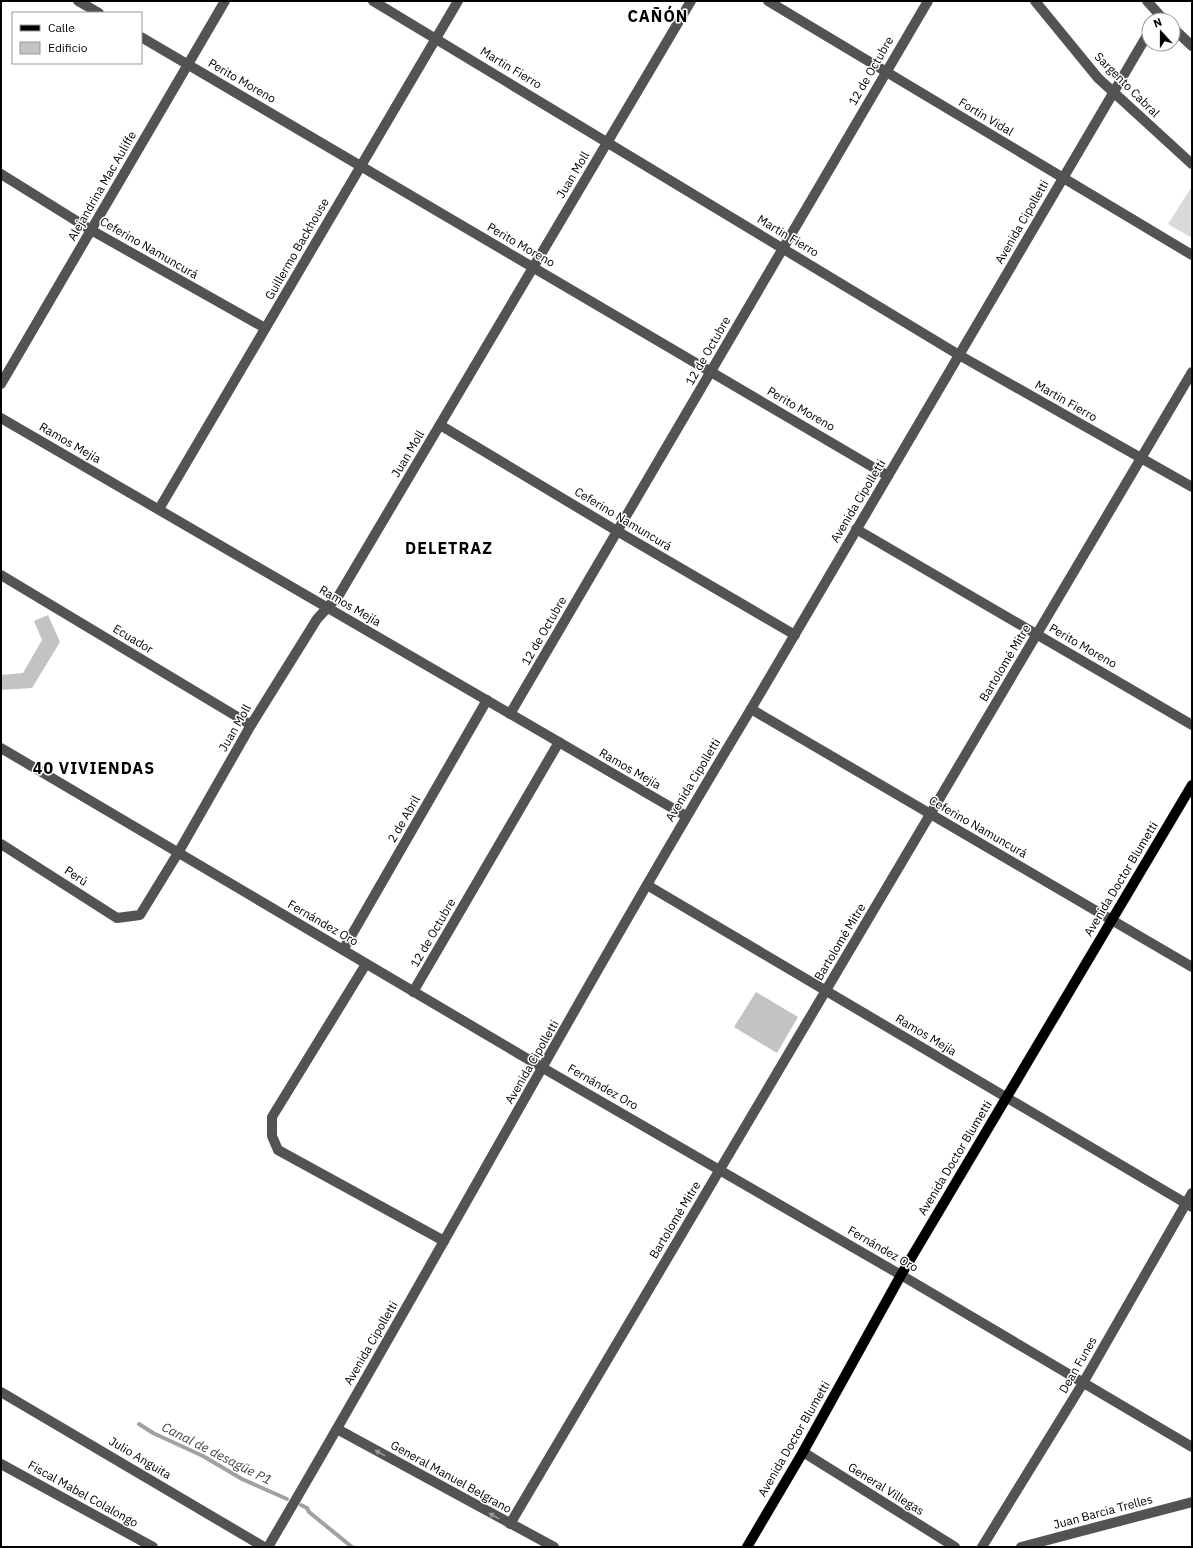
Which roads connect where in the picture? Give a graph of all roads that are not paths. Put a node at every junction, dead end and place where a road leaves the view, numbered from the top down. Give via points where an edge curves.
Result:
1 (78, 1) edge
2 (225, 1) edge
3 (373, 1) edge
4 (458, 1) edge
5 (691, 1) edge
6 (768, 1) edge
7 (928, 1) edge
8 (1035, 1) edge
9 (1147, 1) edge
10 (97, 12) edge
11 (1155, 12) edge
12 (1181, 36) edge
13 (142, 38) edge
14 (436, 38) junction
15 (1141, 46) edge
16 (1192, 46) edge
17 (188, 64) junction
18 (886, 72) junction
19 (1113, 93) junction
20 (608, 141) junction
21 (1192, 164) edge
22 (361, 166) junction
23 (1, 174) edge
24 (1063, 178) junction
25 (91, 230) junction
26 (783, 248) junction
27 (1192, 255) edge
28 (533, 267) junction
29 (265, 328) junction
30 (959, 355) junction
31 (711, 372) junction
32 (1192, 372) edge
33 (1, 384) edge
34 (1, 418) edge
35 (440, 425) junction
36 (1141, 458) junction
37 (888, 476) junction
38 (1192, 487) edge
39 (159, 509) junction
40 (856, 530) junction
41 (617, 531) junction
42 (1, 575) edge
43 (327, 609) junction
44 (1037, 634) junction
45 (794, 635) junction
46 (487, 700) junction
47 (751, 709) junction
48 (510, 714) junction
49 (251, 725) junction
50 (1192, 725) edge
51 (559, 742) junction
52 (1, 748) edge
53 (1192, 785) edge
54 (930, 815) junction
55 (686, 816) junction
56 (1, 844) edge
57 (178, 853) junction
58 (647, 885) junction
59 (140, 915) joint
60 (1112, 920) junction
61 (343, 950) junction
62 (366, 964) junction
63 (1192, 967) edge
64 (826, 991) junction
65 (413, 992) junction
66 (543, 1068) junction
67 (1005, 1097) junction
68 (720, 1170) junction
69 (1192, 1193) edge
70 (1189, 1205) edge
71 (444, 1241) junction
72 (901, 1275) junction
73 (1083, 1383) junction
74 (1, 1392) edge
75 (337, 1430) junction
76 (1192, 1447) edge
77 (803, 1452) junction
78 (1, 1464) edge
79 (1192, 1502) edge
80 (510, 1524) junction
81 (153, 1547) edge
82 (264, 1547) edge
83 (268, 1547) edge
84 (554, 1547) edge
85 (747, 1547) edge
86 (954, 1547) edge
87 (982, 1547) edge
88 (1021, 1547) edge

1 - 10 street
2 - 17 street, Alejandrina Mac Auliffe
3 - 14 street, Martin Fierro
4 - 14 street, Guillermo Backhouse
5 - 20 street, Juan Moll
6 - 18 street, Fortín Vidal
7 - 18 street, 12 de Octubre
8 - 19 street, Sargento Cabral
9 - 11 street
12 - 16 street
13 - 17 street, Perito Moreno
14 - 20 street, Martin Fierro
14 - 22 street, Guillermo Backhouse
15 - 19 street, Avenida Cipolletti
17 - 22 street, Perito Moreno
17 - 25 street, Alejandrina Mac Auliffe
18 - 24 street, Fortín Vidal
18 - 26 street, 12 de Octubre
19 - 21 street, Sargento Cabral
19 - 24 street, Avenida Cipolletti
20 - 26 street, Martin Fierro
20 - 28 street, Juan Moll
22 - 28 street, Perito Moreno
22 - 29 street, Guillermo Backhouse
23 - 25 street, Ceferino Namuncurá
24 - 27 street, Fortín Vidal
24 - 30 street, Avenida Cipolletti
25 - 29 street, Ceferino Namuncurá
25 - 33 street, Alejandrina Mac Auliffe
26 - 30 street, Martin Fierro
26 - 31 street, 12 de Octubre
28 - 31 street, Perito Moreno
28 - 35 street, Juan Moll
29 - 39 street, Guillermo Backhouse
30 - 36 street, Martin Fierro
30 - 37 street, Avenida Cipolletti
31 - 37 street, Perito Moreno
31 - 41 street, 12 de Octubre
32 - 36 street, Bartolomé Mitre
34 - 39 street, Ramos Mejía
35 - 41 street, Ceferino Namuncurá
35 - 43 street, Juan Moll via 339,596
36 - 38 street, Martin Fierro
36 - 44 street, Bartolomé Mitre
37 - 40 street, Avenida Cipolletti
39 - 43 street, Ramos Mejía
40 - 44 street, Perito Moreno
40 - 45 street, Avenida Cipolletti
41 - 45 street, Ceferino Namuncurá
41 - 48 street, 12 de Octubre
42 - 49 street, Ecuador
43 - 46 street, Ramos Mejía
43 - 49 street, Juan Moll via 317,618
44 - 50 street, Perito Moreno
44 - 54 street, Bartolomé Mitre
45 - 47 street, Avenida Cipolletti
46 - 48 street, Ramos Mejía
46 - 61 street, 2 de Abril
47 - 54 street, Ceferino Namuncurá
47 - 55 street, Avenida Cipolletti
48 - 51 street, Ramos Mejía
49 - 57 street, Juan Moll
51 - 55 street, Ramos Mejía
51 - 65 street, 12 de Octubre
52 - 57 street, Fernández Oro
53 - 60 main road, Avenida Doctor Blumetti
54 - 60 street, Ceferino Namuncurá
54 - 64 street, Bartolomé Mitre
55 - 58 street, Avenida Cipolletti
56 - 59 street, Perú via 117,918
57 - 59 street, Juan Moll
57 - 61 street, Fernández Oro
58 - 64 street, Ramos Mejía
58 - 66 street, Avenida Cipolletti
60 - 63 street, Ceferino Namuncurá
60 - 67 main road, Avenida Doctor Blumetti
61 - 62 street, Fernández Oro
62 - 65 street, Fernández Oro
62 - 71 street via 272,1117 272,1136 278,1150
64 - 67 street, Ramos Mejía
64 - 68 street, Bartolomé Mitre
65 - 66 street, Fernández Oro
66 - 68 street, Fernández Oro
66 - 71 street, Avenida Cipolletti
67 - 70 street, Ramos Mejía
67 - 72 main road, Avenida Doctor Blumetti
68 - 72 street, Fernández Oro
68 - 80 street, Bartolomé Mitre
69 - 70 street, Dean Funes
70 - 73 street, Dean Funes
71 - 75 street, Avenida Cipolletti
72 - 73 street, Fernández Oro
72 - 77 main road, Avenida Doctor Blumetti
73 - 76 street, Fernández Oro
73 - 87 street, Dean Funes
74 - 82 street, Julio Anguita
80 -> 75 street, General Manuel Belgrano
75 - 83 street, Avenida Cipolletti
77 - 85 main road, Avenida Doctor Blumetti
77 - 86 street, General Villegas
78 - 81 street, Fiscal Mabel Colalongo
79 - 88 street, Juan Barcia Trelles
80 - 84 street, General Manuel Belgrano

